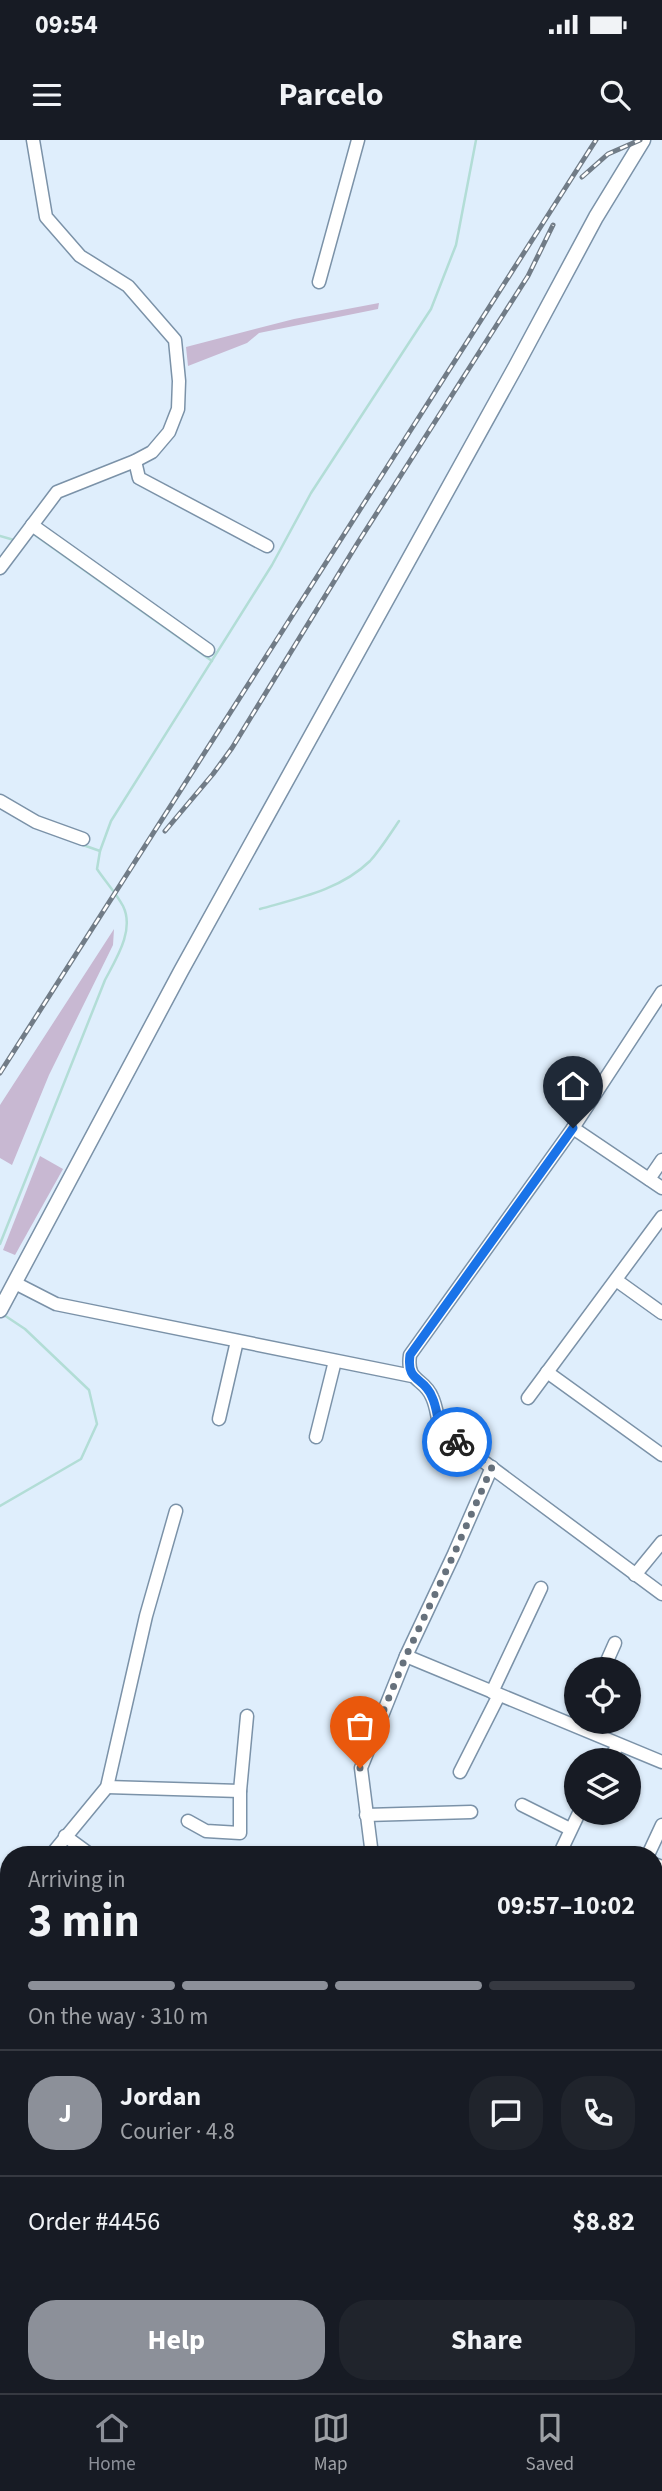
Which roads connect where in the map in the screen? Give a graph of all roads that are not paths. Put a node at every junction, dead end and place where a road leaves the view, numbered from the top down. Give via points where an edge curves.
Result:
1 (33, 140) edge
2 (358, 140) edge
3 (643, 140) edge
4 (319, 282) dead end
5 (135, 461) junction
6 (32, 525) junction
7 (267, 546) dead end
8 (0, 568) edge
9 (208, 650) dead end
10 (0, 801) edge
11 (83, 839) dead end
12 (662, 992) edge
13 (573, 1128) junction
14 (662, 1160) edge
15 (649, 1179) junction
16 (662, 1188) edge
17 (662, 1217) edge
18 (616, 1280) junction
19 (15, 1283) junction
20 (3, 1305) edge
21 (662, 1313) edge
22 (237, 1341) junction
23 (335, 1361) junction
24 (547, 1372) junction
25 (412, 1376) junction
26 (528, 1398) dead end
27 (219, 1419) dead end
28 (316, 1437) dead end
29 (662, 1455) edge
30 (492, 1467) junction
31 (176, 1511) dead end
32 (662, 1542) edge
33 (635, 1575) junction
34 (541, 1588) dead end
35 (662, 1594) edge
36 (615, 1643) dead end
37 (406, 1656) junction
38 (609, 1657) edge
39 (495, 1693) junction
40 (247, 1716) dead end
41 (564, 1720) edge
42 (596, 1734) edge
43 (618, 1745) junction
44 (616, 1748) edge
45 (661, 1760) edge
46 (460, 1772) dead end
47 (107, 1787) junction
48 (240, 1791) junction
49 (522, 1805) dead end
50 (471, 1812) dead end
51 (366, 1815) junction
52 (188, 1821) dead end
53 (572, 1825) edge
54 (662, 1825) edge
55 (570, 1829) junction
56 (65, 1836) junction
57 (58, 1846) edge
58 (79, 1846) edge
59 (371, 1846) edge
60 (563, 1846) edge
61 (652, 1846) edge

1 - 5 street via 46,217 80,256 128,286 175,340 178,410 169,432 152,452
2 - 4 street
3 - 19 main road via 596,217 181,971
5 - 6 street via 57,492
5 - 7 street via 139,478
6 - 8 street
6 - 9 street
10 - 11 street via 36,822
12 - 13 street
13 - 15 street
13 - 25 street via 410,1355
14 - 15 street
15 - 16 street
17 - 18 street
18 - 21 street
18 - 24 street
19 - 20 main road
19 - 22 street via 56,1304
22 - 23 street
22 - 27 street
23 - 25 street
23 - 28 street
24 - 26 street
24 - 29 street
25 - 30 street via 433,1398 441,1430
30 - 33 street
30 - 37 street
31 - 47 street via 146,1616
32 - 33 street
33 - 35 street
34 - 39 street
36 - 38 street
37 - 39 street
37 - 51 street via 360,1768
39 - 41 street
39 - 46 street
40 - 48 street
42 - 43 street
43 - 44 street
43 - 45 street
47 - 48 street
47 - 56 street
48 - 52 street via 240,1833 206,1831
49 - 55 street
50 - 51 street
51 - 59 street
53 - 55 street
54 - 61 street
55 - 60 street
56 - 57 street
56 - 58 street

